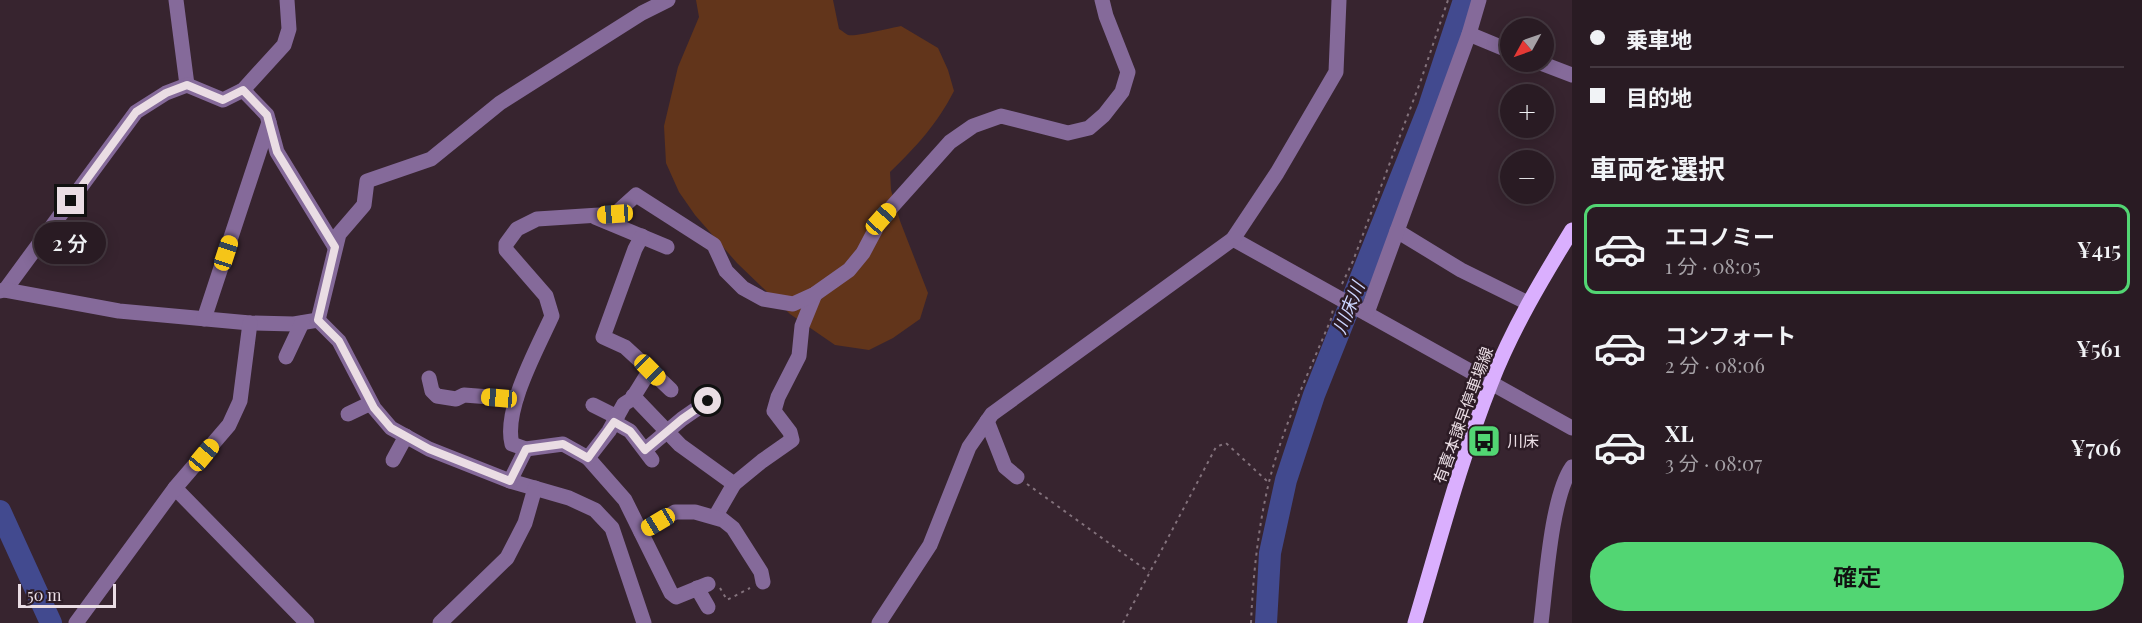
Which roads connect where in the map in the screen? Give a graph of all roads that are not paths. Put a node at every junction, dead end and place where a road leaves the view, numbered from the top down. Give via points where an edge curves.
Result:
1 (176, 0) edge
2 (287, 0) edge
3 (668, 0) edge
4 (1102, 0) edge
5 (1338, 0) edge
6 (1479, 0) edge
7 (1469, 34) junction
8 (1500, 47) edge
9 (1554, 68) edge
10 (1572, 75) edge
11 (187, 85) junction
12 (243, 90) junction
13 (269, 122) junction
14 (592, 215) junction
15 (1572, 230) edge
16 (1397, 231) junction
17 (642, 236) junction
18 (1233, 238) junction
19 (335, 247) junction
20 (667, 248) dead end
21 (3, 291) edge
22 (815, 294) junction
23 (1528, 303) junction
24 (1367, 313) junction
25 (204, 319) junction
26 (310, 321) junction
27 (250, 323) junction
28 (286, 357) dead end
29 (650, 370) junction
30 (429, 378) dead end
31 (1491, 383) junction
32 (671, 390) dead end
33 (633, 396) junction
34 (516, 399) junction
35 (708, 401) dead end
36 (371, 403) junction
37 (593, 405) dead end
38 (348, 414) dead end
39 (615, 420) junction
40 (987, 421) junction
41 (1572, 429) edge
42 (666, 432) junction
43 (406, 436) junction
44 (526, 449) junction
45 (588, 458) junction
46 (393, 460) dead end
47 (1572, 467) edge
48 (1017, 477) road end
49 (510, 481) junction
50 (734, 484) junction
51 (176, 488) junction
52 (535, 488) junction
53 (715, 517) junction
54 (641, 532) junction
55 (763, 582) road end
56 (708, 607) dead end
57 (76, 623) edge
58 (307, 623) edge
59 (440, 623) edge
60 (644, 623) edge
61 (879, 623) edge
62 (1415, 623) edge
63 (1541, 623) edge

1 - 11 street
2 - 12 street via 289,28 284,45
3 - 19 street via 500,103 431,159 367,181 364,206 339,234
4 - 22 street via 1128,72 1122,92 1104,115 1089,128 1068,133 1001,116 973,126 950,142 881,219 849,270
5 - 18 street via 1336,72 1277,173
6 - 7 street
7 - 8 street
7 - 16 street
9 - 10 street
11 - 12 street via 223,100
11 - 21 street via 136,112
12 - 13 street
13 - 19 street via 277,152
13 - 25 street
14 - 17 street
14 - 22 street via 615,214 636,195 714,245 726,272 743,288 763,299 793,304
14 - 34 street via 537,219 517,230 506,244 506,250 546,296 552,316
15 - 23 main road, 有喜本諫早停車場線
16 - 23 street via 1461,270
16 - 24 street
17 - 20 street
17 - 29 street via 603,337 625,347
18 - 24 street
18 - 40 street
19 - 26 street
21 - 25 street via 119,311
22 - 50 street via 802,326 799,356 774,411 792,440
23 - 31 main road, 有喜本諫早停車場線
24 - 31 street
25 - 27 street
26 - 27 street
26 - 28 street
26 - 36 street via 339,341
27 - 51 street via 236,413
29 - 32 street
29 - 33 street
30 - 34 street via 437,396
31 - 41 street
31 - 62 main road, 有喜本諫早停車場線 via 1465,454
33 - 39 street
33 - 42 street
34 - 44 street via 510,435 512,444
35 - 42 street
36 - 38 street
36 - 43 street via 391,428
37 - 39 street
39 - 42 street via 630,431 649,455
39 - 45 street
40 - 48 street via 1005,467
40 - 61 street via 969,447 930,545
42 - 50 street
43 - 46 street
43 - 49 street
44 - 45 street via 563,444
44 - 49 street
45 - 54 street via 625,500
47 - 63 street via 1556,508
49 - 52 street
50 - 53 street
51 - 57 street
51 - 58 street
52 - 59 street via 525,523 507,558
52 - 60 street via 595,510 612,528
53 - 54 street via 675,512
53 - 55 street via 734,528
54 - 56 street via 671,593 676,597 703,586

